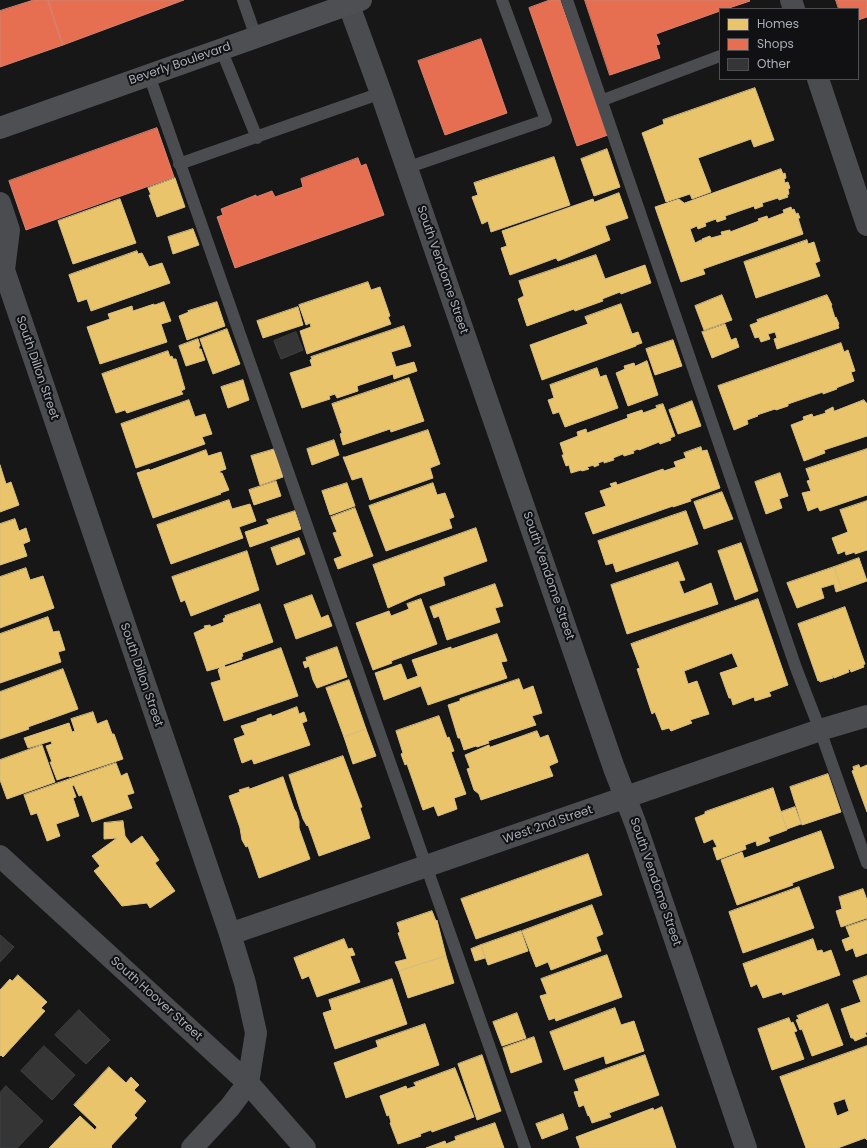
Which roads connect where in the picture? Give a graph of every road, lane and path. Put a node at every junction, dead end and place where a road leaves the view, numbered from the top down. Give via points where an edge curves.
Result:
1 (243, 0) edge
2 (502, 0) edge
3 (567, 0) edge
4 (352, 1) edge
5 (256, 37) junction
6 (221, 49) junction
7 (719, 56) edge
8 (149, 75) junction
9 (818, 80) edge
10 (381, 93) junction
11 (602, 100) junction
12 (0, 128) edge
13 (257, 138) junction
14 (179, 164) junction
15 (406, 168) junction
16 (0, 203) edge
17 (867, 225) edge
18 (2, 267) edge
19 (867, 716) edge
20 (820, 730) junction
21 (625, 798) junction
22 (0, 856) edge
23 (867, 863) edge
24 (427, 867) junction
25 (230, 934) junction
26 (248, 1083) junction
27 (192, 1148) edge
28 (305, 1148) edge
29 (525, 1148) edge
30 (746, 1148) edge

1 - 5 lane
2 - 15 lane via 546,120
3 - 11 lane
4 - 5 main road, Beverly Boulevard
4 - 10 street, South Vendome Street
5 - 6 main road, Beverly Boulevard
6 - 8 main road, Beverly Boulevard
6 - 13 lane
7 - 11 lane
8 - 12 main road, Beverly Boulevard
8 - 14 lane
9 - 17 street
10 - 13 lane
10 - 15 street, South Vendome Street
11 - 20 lane via 796,668
13 - 14 lane
14 - 24 lane
15 - 21 street, South Vendome Street
16 - 18 street, South Dillon Street via 9,230
18 - 25 street, South Dillon Street
19 - 20 street, West 2nd Street
20 - 21 street, West 2nd Street
20 - 23 lane
21 - 24 street, West 2nd Street
21 - 30 street, South Vendome Street
22 - 26 street, South Hoover Street
24 - 25 street, West 2nd Street
24 - 29 lane
25 - 26 street, South Dillon Street via 245,983 256,1034
26 - 27 street via 230,1107
26 - 28 street, South Hoover Street

